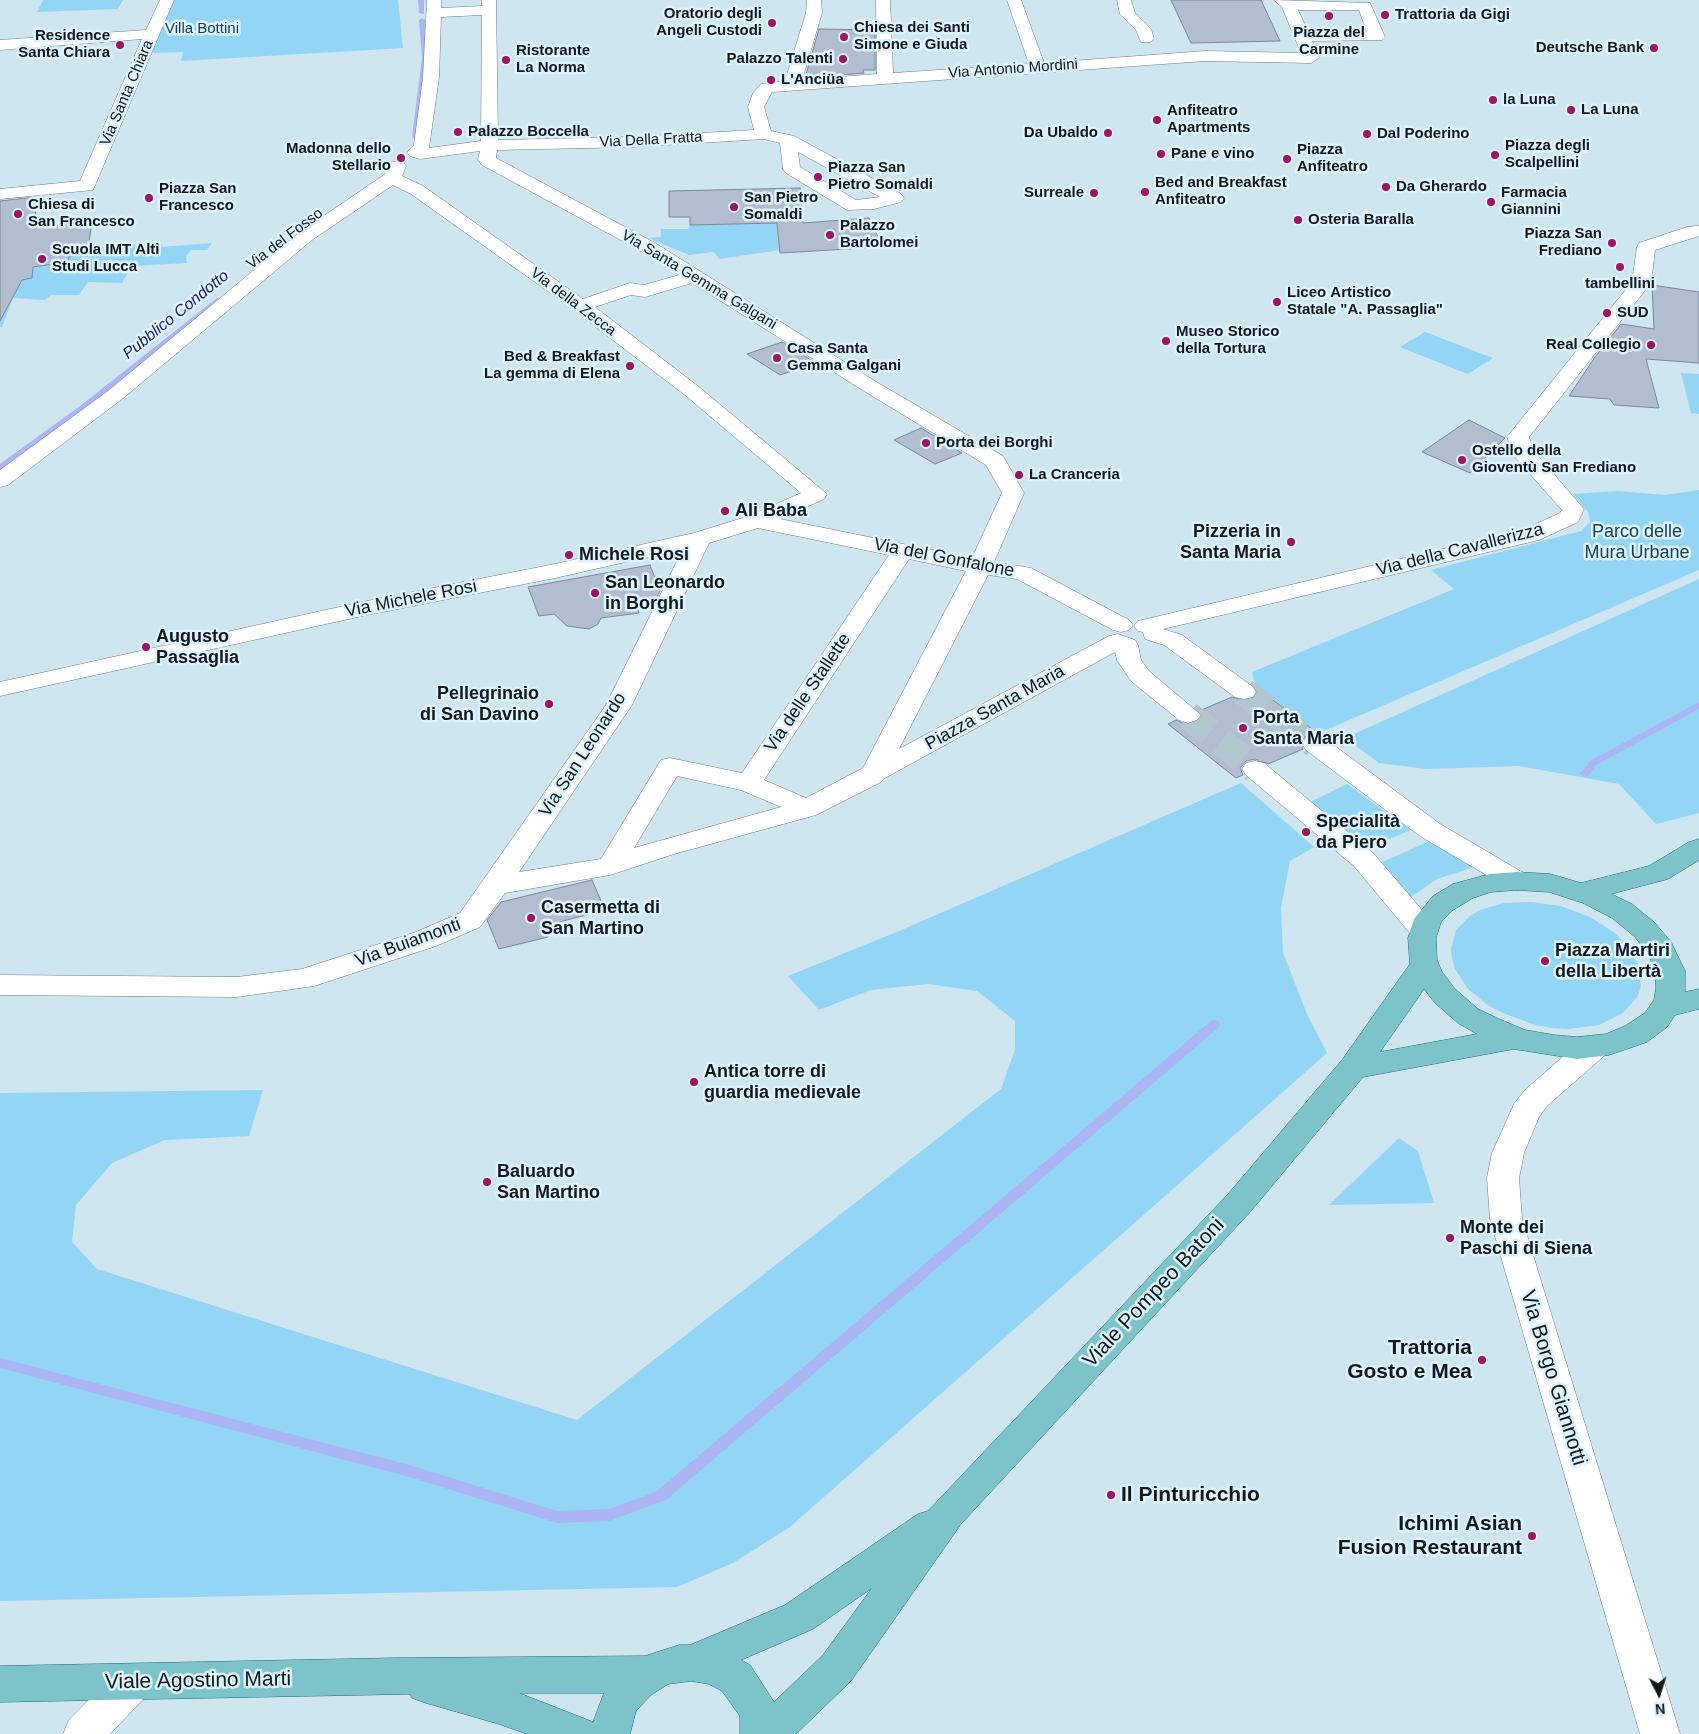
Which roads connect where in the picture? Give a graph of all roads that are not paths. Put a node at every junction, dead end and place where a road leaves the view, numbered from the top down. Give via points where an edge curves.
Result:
1 (167, 0) edge
2 (814, 0) edge
3 (883, 0) edge
4 (1014, 0) edge
5 (1124, 0) edge
6 (1285, 3) edge
7 (490, 5) edge
8 (434, 7) edge
9 (153, 34) junction
10 (1303, 36) junction
11 (1146, 39) dead end
12 (0, 45) edge
13 (1038, 67) junction
14 (885, 80) junction
15 (792, 85) junction
16 (764, 134) junction
17 (788, 140) junction
18 (490, 146) junction
19 (418, 153) junction
20 (393, 170) junction
21 (0, 194) edge
22 (1696, 231) edge
23 (696, 276) junction
24 (580, 306) junction
25 (102, 394) junction
26 (7, 452) dead end
27 (0, 480) edge
28 (816, 494) joint
29 (757, 521) junction
30 (700, 539) junction
31 (903, 551) junction
32 (980, 567) junction
33 (1150, 630) junction
34 (1122, 637) junction
35 (0, 689) edge
36 (1244, 692) tunnel mouth
37 (1188, 715) tunnel mouth
38 (1315, 744) tunnel mouth
39 (1255, 769) tunnel mouth
40 (872, 776) junction
41 (748, 783) junction
42 (807, 809) junction
43 (1699, 848) edge
44 (610, 866) junction
45 (1517, 881) junction
46 (496, 885) junction
47 (1581, 892) junction
48 (1423, 930) junction
49 (1425, 965) junction
50 (0, 985) edge
51 (1699, 999) edge
52 (1666, 1006) junction
53 (1514, 1038) junction
54 (1594, 1047) junction
55 (1353, 1068) junction
56 (948, 1513) junction
57 (691, 1663) junction
58 (648, 1674) junction
59 (396, 1676) junction
60 (132, 1683) junction
61 (0, 1684) edge
62 (83, 1734) edge
63 (578, 1734) edge
64 (610, 1734) edge
65 (760, 1734) edge
66 (768, 1734) edge
67 (1660, 1734) edge

1 - 9 street, Via Santa Chiara
2 - 15 street via 814,13
3 - 14 street
4 - 13 street
5 - 11 street via 1128,14 1143,29
6 - 10 street
6 - 10 street via 1365,6 1377,37
7 - 8 street
7 - 18 street
8 - 19 street via 431,77 422,146
9 - 12 street
9 - 21 street, Via Santa Chiara via 87,186
10 - 13 street, Via Antonio Mordini via 1311,58 1205,56
13 - 14 street, Via Antonio Mordini
14 - 15 street, Via Antonio Mordini
15 - 16 street, Via Antonio Mordini via 767,88 761,93 756,107
16 - 17 street
16 - 18 street, Via Della Fratta
17 - 17 street via 792,169 853,206 895,198
18 - 19 street, Via Della Fratta
18 - 23 street, Via Santa Gemma Galgani via 488,161
19 - 20 street, Via Della Fratta via 399,151 384,156 383,161
20 - 24 street, Via della Zecca
20 - 25 street, Via del Fosso
22 - 33 street, Via della Cavallerizza via 1646,247 1641,283 1518,437 1523,452 1573,509 1570,517 1531,535
23 - 24 street via 645,291 624,284
23 - 32 street, Via Santa Gemma Galgani via 995,461 1013,493
24 - 28 street, Via della Zecca via 692,391
25 - 26 street, Via del Fosso
25 - 27 street, Via del Fosso
28 - 29 street, Via Michele Rosi
29 - 30 street, Via Michele Rosi
29 - 31 street, Via del Gonfalone
30 - 35 street, Via Michele Rosi via 352,611
30 - 46 street, Via San Leonardo via 619,705
31 - 32 street, Via del Gonfalone
31 - 41 street, Via delle Stallette
32 - 34 street, Via del Gonfalone via 1023,573
32 - 40 street, Piazza Santa Maria
33 - 34 street via 1153,640 1147,644
33 - 36 street via 1173,640
34 - 37 street via 1129,660 1140,676
34 - 40 street, Piazza Santa Maria
38 - 45 street via 1430,830
39 - 48 street via 1364,860
40 - 42 street, Piazza Santa Maria
41 - 42 street
41 - 44 street via 670,766
42 - 44 street
43 - 47 main road via 1658,873
44 - 46 street
45 - 47 main road via 1550,883
45 - 48 main road via 1482,884 1456,894 1432,913
46 - 50 street, Via Buiamonti via 470,920 426,939 304,979 237,987
47 - 52 main road via 1622,911 1656,943 1670,971 1671,988
48 - 49 main road via 1421,946
49 - 53 main road via 1439,990 1460,1010
49 - 55 main road, Viale Pompeo Batoni
51 - 52 main road
52 - 54 main road via 1656,1020 1640,1032
53 - 54 main road via 1554,1046
53 - 55 main road
54 - 67 street, Via Borgo Giannotti via 1536,1098 1525,1112 1508,1153 1502,1178 1506,1219
55 - 56 main road, Viale Pompeo Batoni via 1240,1202
56 - 57 main road, Viale Pompeo Batoni via 798,1618
56 - 66 main road, Viale Pompeo Batoni via 837,1668
57 - 58 main road via 668,1665
57 - 65 main road via 715,1667 736,1678 756,1706
58 - 59 main road, Viale Agostino Marti
58 - 64 main road via 622,1698 612,1719
59 - 60 main road, Viale Agostino Marti
59 - 63 main road, Viale Agostino Marti via 499,1706
60 - 61 main road, Viale Agostino Marti
60 - 62 street

